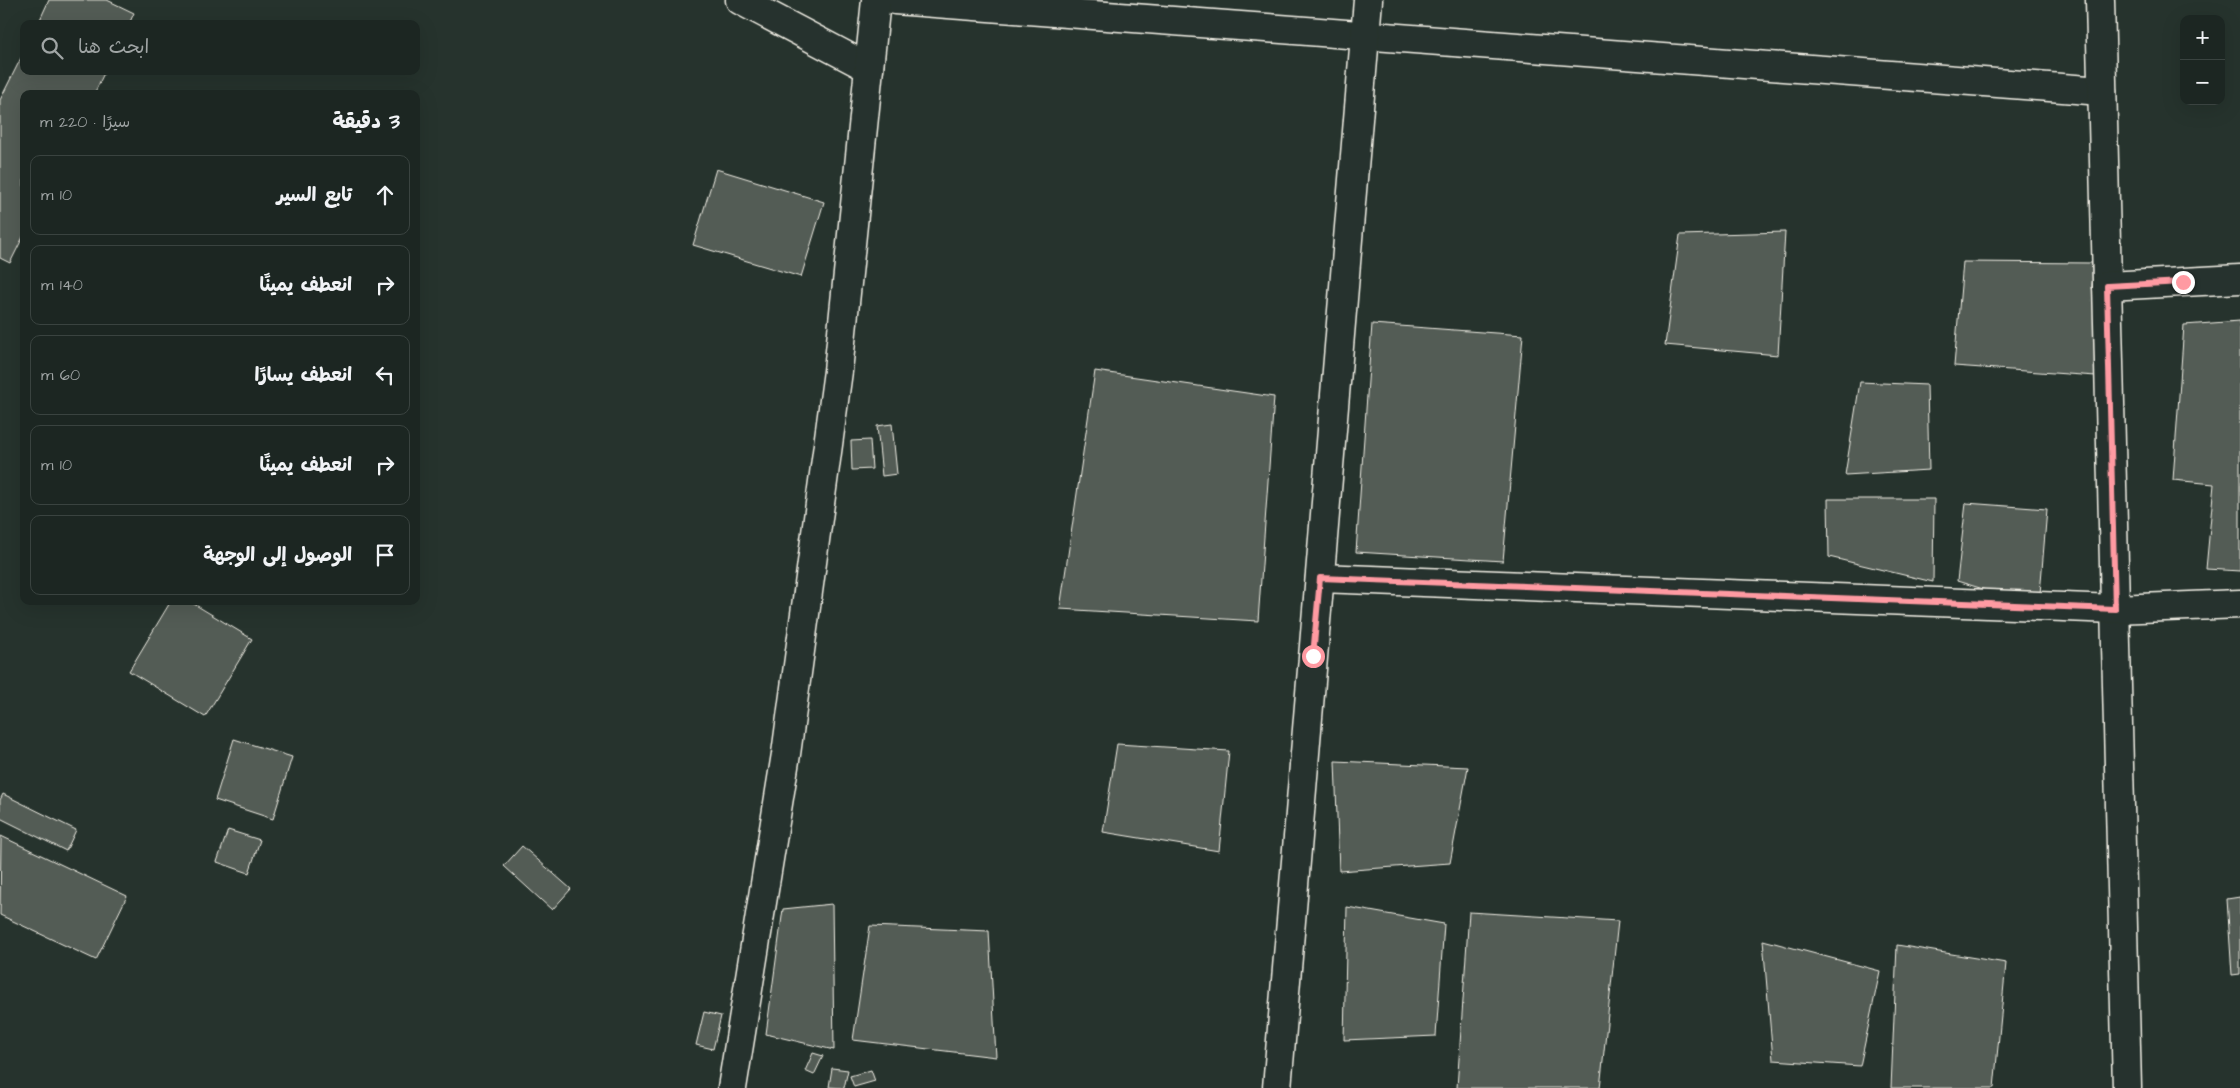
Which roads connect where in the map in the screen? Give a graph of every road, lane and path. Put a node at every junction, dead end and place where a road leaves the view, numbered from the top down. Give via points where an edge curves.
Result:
1 (740, 0) edge
2 (876, 0) edge
3 (895, 0) edge
4 (1368, 0) edge
5 (2100, 0) edge
6 (1365, 35) junction
7 (869, 68) junction
8 (2102, 91) junction
9 (2240, 279) edge
10 (2107, 286) junction
11 (1320, 578) junction
12 (2240, 604) edge
13 (2115, 609) junction
14 (732, 1088) edge
15 (1277, 1088) edge
16 (2127, 1088) edge

1 - 7 street
2 - 7 street
3 - 6 street
4 - 6 street
5 - 8 street
6 - 8 street
6 - 11 street
7 - 14 street via 835,390 786,754
8 - 10 street
9 - 10 street
10 - 13 street
11 - 13 street
11 - 15 street
12 - 13 street
13 - 16 street

